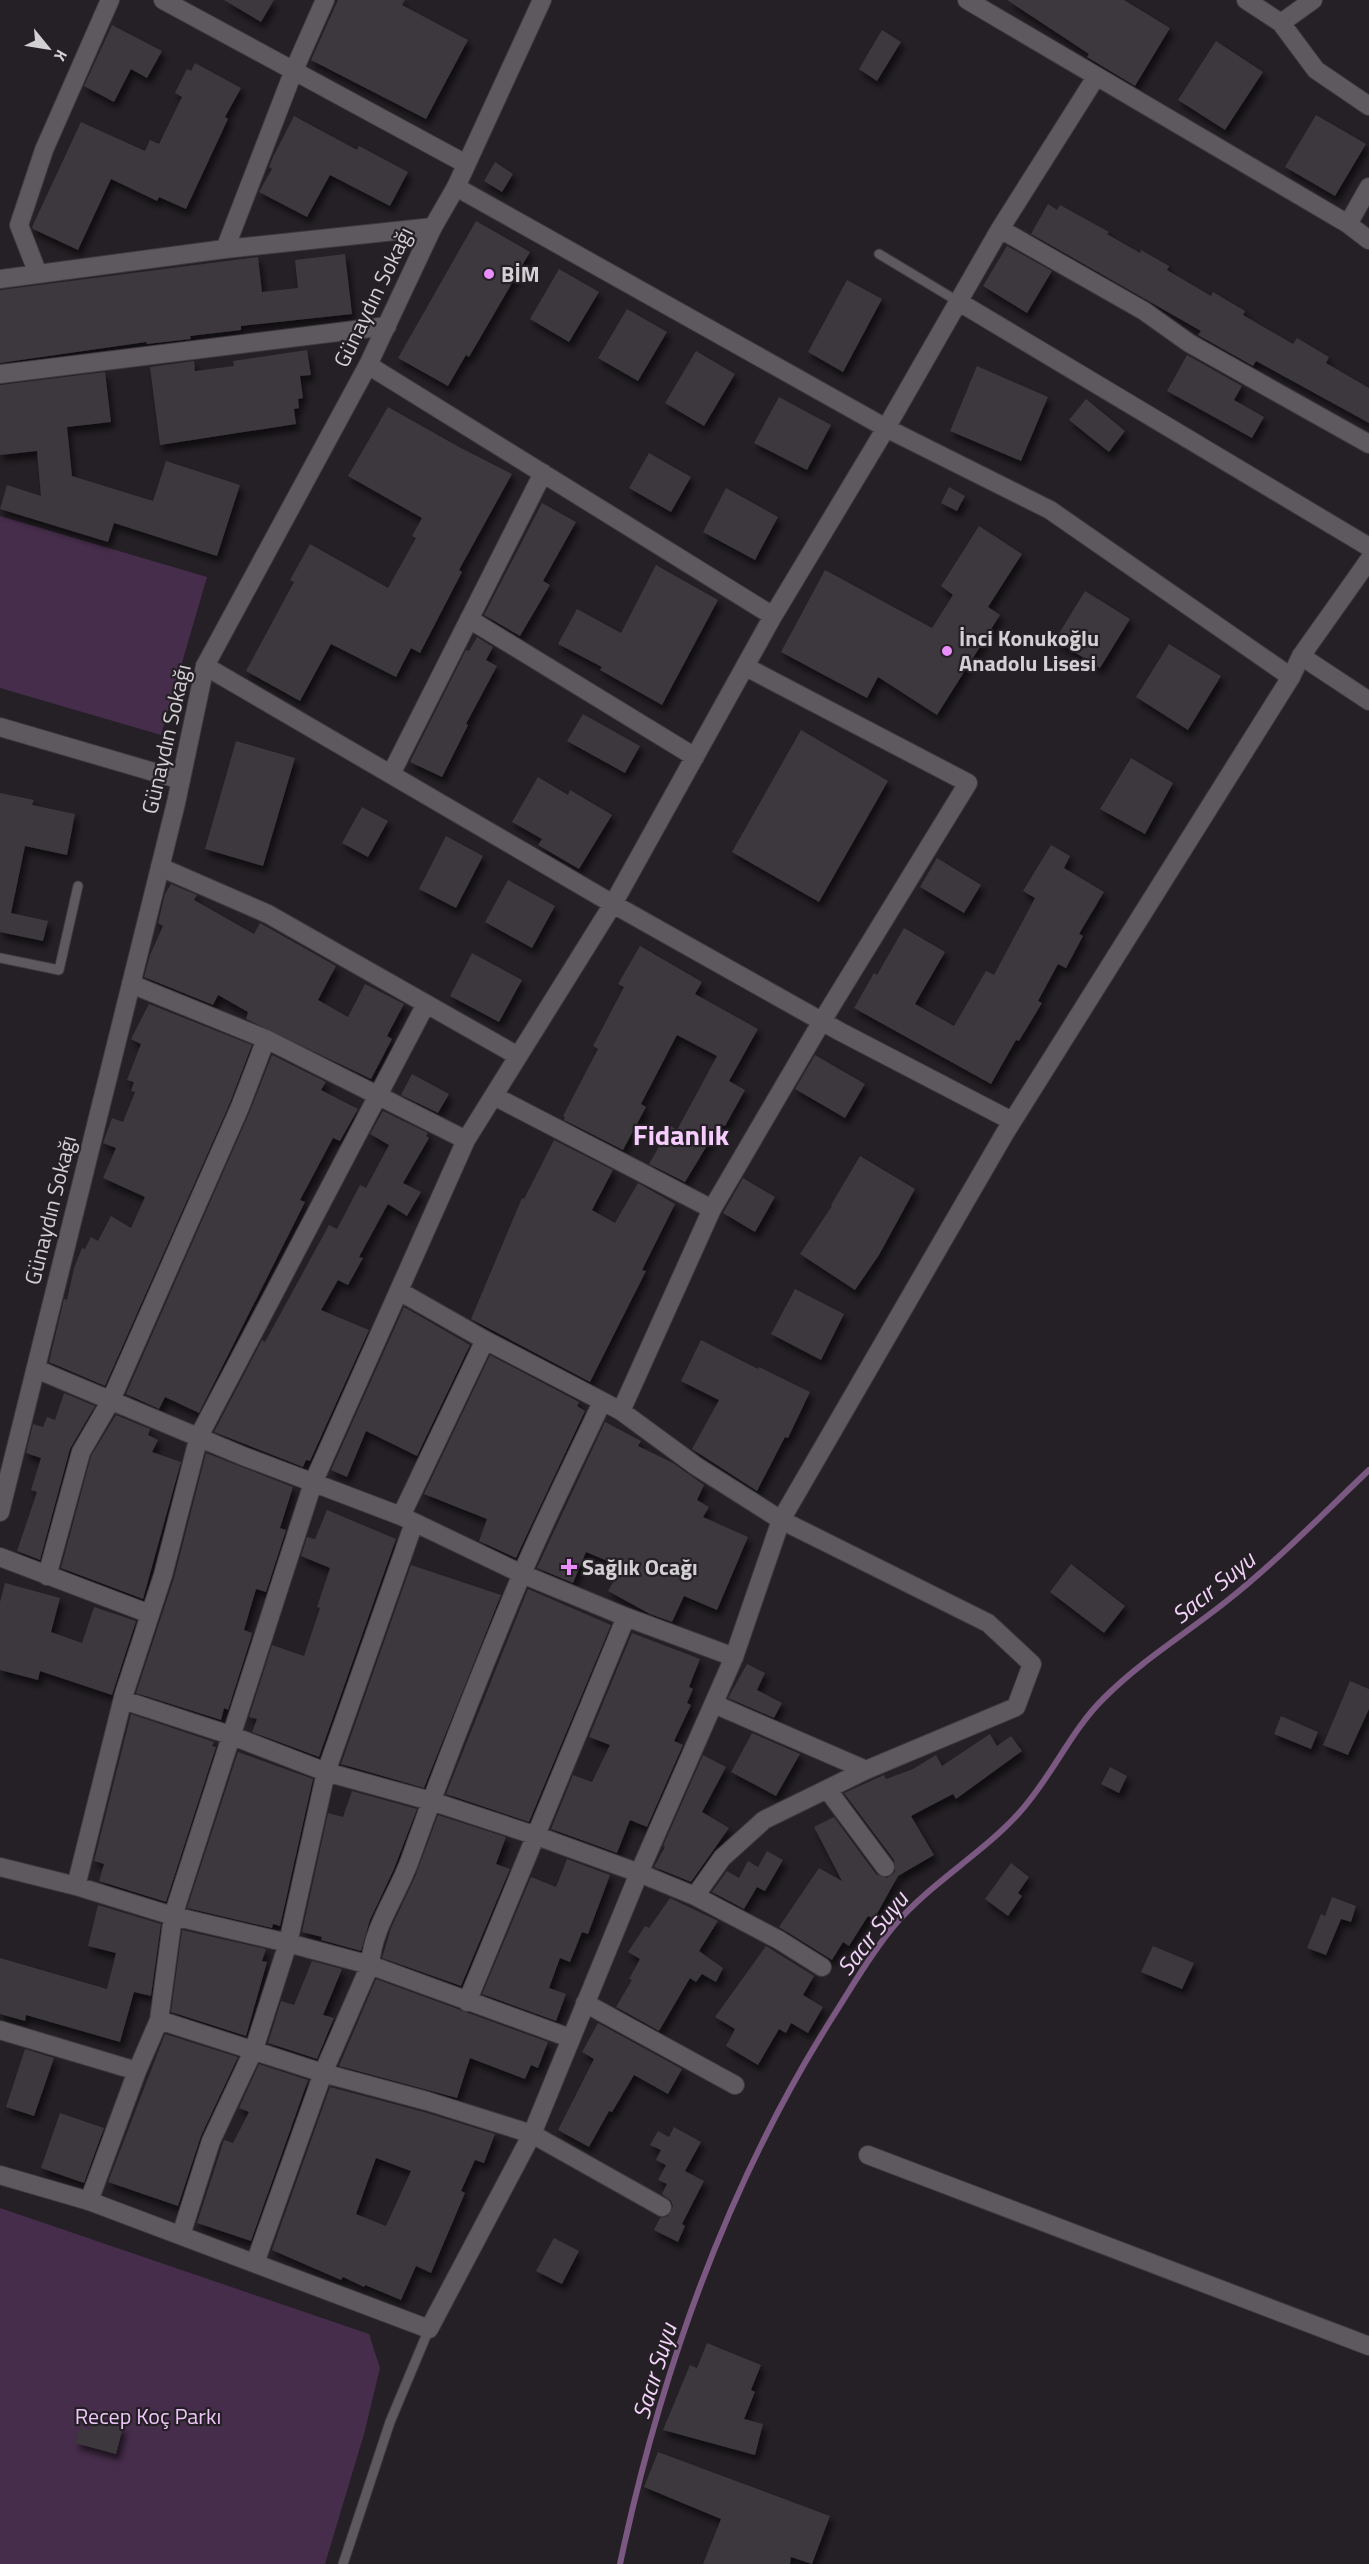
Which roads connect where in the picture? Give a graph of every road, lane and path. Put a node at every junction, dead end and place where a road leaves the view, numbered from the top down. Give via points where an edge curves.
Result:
1 (110, 0) edge
2 (163, 0) edge
3 (325, 0) edge
4 (542, 0) edge
5 (967, 0) edge
6 (1246, 0) edge
7 (1267, 0) edge
8 (1314, 0) edge
9 (1281, 23) junction
10 (294, 70) junction
11 (1096, 77) junction
12 (1369, 106) edge
13 (466, 164) junction
14 (456, 187) junction
15 (1369, 187) edge
16 (1348, 224) junction
17 (434, 227) junction
18 (1000, 229) junction
19 (1369, 240) edge
20 (225, 249) junction
21 (879, 254) dead end
22 (38, 274) junction
23 (0, 279) edge
24 (959, 302) junction
25 (387, 326) junction
26 (368, 365) junction
27 (0, 374) edge
28 (886, 428) junction
29 (1369, 444) edge
30 (543, 473) junction
31 (1369, 548) edge
32 (1369, 560) edge
33 (773, 616) junction
34 (469, 619) junction
35 (1301, 656) junction
36 (205, 666) junction
37 (746, 667) junction
38 (1291, 677) junction
39 (1369, 701) edge
40 (0, 728) edge
41 (695, 757) junction
42 (392, 774) junction
43 (181, 780) junction
44 (160, 867) junction
45 (78, 886) dead end
46 (613, 903) junction
47 (0, 958) edge
48 (131, 984) junction
49 (426, 1004) junction
50 (822, 1021) junction
51 (266, 1039) junction
52 (518, 1056) junction
53 (377, 1095) junction
54 (494, 1096) junction
55 (1012, 1121) junction
56 (466, 1140) junction
57 (712, 1209) junction
58 (399, 1291) junction
59 (485, 1340) junction
60 (36, 1369) junction
61 (110, 1402) junction
62 (602, 1402) junction
63 (621, 1411) junction
64 (199, 1436) junction
65 (313, 1483) junction
66 (0, 1512) edge
67 (407, 1520) junction
68 (781, 1520) junction
69 (0, 1557) edge
70 (522, 1574) junction
71 (47, 1576) junction
72 (150, 1614) junction
73 (626, 1617) junction
74 (734, 1657) junction
75 (123, 1700) junction
76 (714, 1704) junction
77 (230, 1735) junction
78 (866, 1770) junction
79 (326, 1772) junction
80 (826, 1789) junction
81 (431, 1801) junction
82 (537, 1836) junction
83 (0, 1867) edge
84 (885, 1867) dead end
85 (639, 1873) junction
86 (76, 1886) junction
87 (694, 1896) junction
88 (173, 1916) junction
89 (288, 1943) junction
90 (370, 1965) junction
91 (822, 1967) dead end
92 (467, 2002) junction
93 (585, 2003) junction
94 (159, 2020) junction
95 (0, 2030) edge
96 (570, 2038) junction
97 (254, 2049) junction
98 (137, 2071) junction
99 (323, 2073) junction
100 (735, 2085) dead end
101 (532, 2134) junction
102 (868, 2155) dead end
103 (0, 2175) edge
104 (89, 2201) junction
105 (662, 2207) dead end
106 (181, 2235) junction
107 (255, 2263) junction
108 (429, 2329) junction
109 (1369, 2346) edge
110 (343, 2564) edge

1 - 22 street via 44,150 19,225
2 - 10 street
3 - 10 street
4 - 13 street, Günaydın Sokağı
5 - 11 street
6 - 9 street
7 - 9 street
8 - 9 street
9 - 12 street via 1317,70
10 - 13 street
10 - 20 street
11 - 16 street
11 - 18 street
13 - 14 street, Günaydın Sokağı
14 - 17 street, Günaydın Sokağı
14 - 28 street
15 - 16 street
16 - 19 street
17 - 20 street
17 - 25 street, Günaydın Sokağı
18 - 24 street
18 - 29 street via 1144,311 1189,343
20 - 22 street
21 - 24 lane
22 - 23 street
24 - 28 street
24 - 31 street
25 - 26 street, Günaydın Sokağı
25 - 27 street
26 - 30 street
26 - 36 street, Günaydın Sokağı
28 - 33 street
28 - 38 street via 1050,510
30 - 33 street
30 - 34 street
32 - 35 street
33 - 37 street
34 - 41 street
34 - 42 street
35 - 38 street
35 - 39 street
36 - 42 street
36 - 43 street, Günaydın Sokağı
37 - 41 street
37 - 50 street via 968,783
38 - 55 street
40 - 43 street
41 - 46 street
42 - 46 street
43 - 44 street, Günaydın Sokağı
44 - 48 street, Günaydın Sokağı
44 - 49 street via 268,914
45 - 47 lane via 59,970
46 - 50 street
46 - 52 street
48 - 51 street
48 - 60 street, Günaydın Sokağı
49 - 52 street
49 - 53 street
50 - 55 street
50 - 57 street
51 - 53 street
51 - 61 street
52 - 54 street
53 - 56 street
53 - 64 street
54 - 56 street
54 - 57 street
55 - 68 street
56 - 58 street
57 - 63 street
58 - 59 street
58 - 65 street
59 - 62 street
59 - 67 street
60 - 61 street
60 - 66 street, Günaydın Sokağı
61 - 64 street
61 - 71 street via 81,1452
62 - 63 street
62 - 70 street
63 - 68 street via 696,1466
64 - 65 street
64 - 72 street
65 - 67 street
65 - 77 street
67 - 70 street
67 - 79 street
68 - 74 street
68 - 78 street via 988,1623 1032,1664 1016,1707
69 - 71 street
70 - 73 street
70 - 81 street
71 - 72 street
72 - 75 street
73 - 74 street
73 - 82 street
74 - 76 street
75 - 77 street
75 - 86 street
76 - 78 street
76 - 85 street
77 - 79 street
77 - 88 street
78 - 80 street
79 - 81 street
79 - 89 street
80 - 84 street
80 - 87 street via 765,1820 722,1858
81 - 82 street
81 - 90 street via 400,1887 378,1927
82 - 85 street
82 - 92 street
83 - 86 street
85 - 87 street
85 - 93 street
86 - 88 street
87 - 91 street
88 - 89 street
88 - 94 street
89 - 90 street
89 - 97 street
90 - 92 street
90 - 99 street
92 - 96 street
93 - 96 street
93 - 100 street
94 - 97 street
94 - 98 street
95 - 98 street
96 - 101 street
97 - 99 street
97 - 106 street via 211,2141
98 - 104 street
99 - 101 street
99 - 107 street
101 - 105 street
101 - 108 street
102 - 109 street
103 - 104 street
104 - 106 street
106 - 107 street
107 - 108 street
108 - 110 lane via 390,2422

